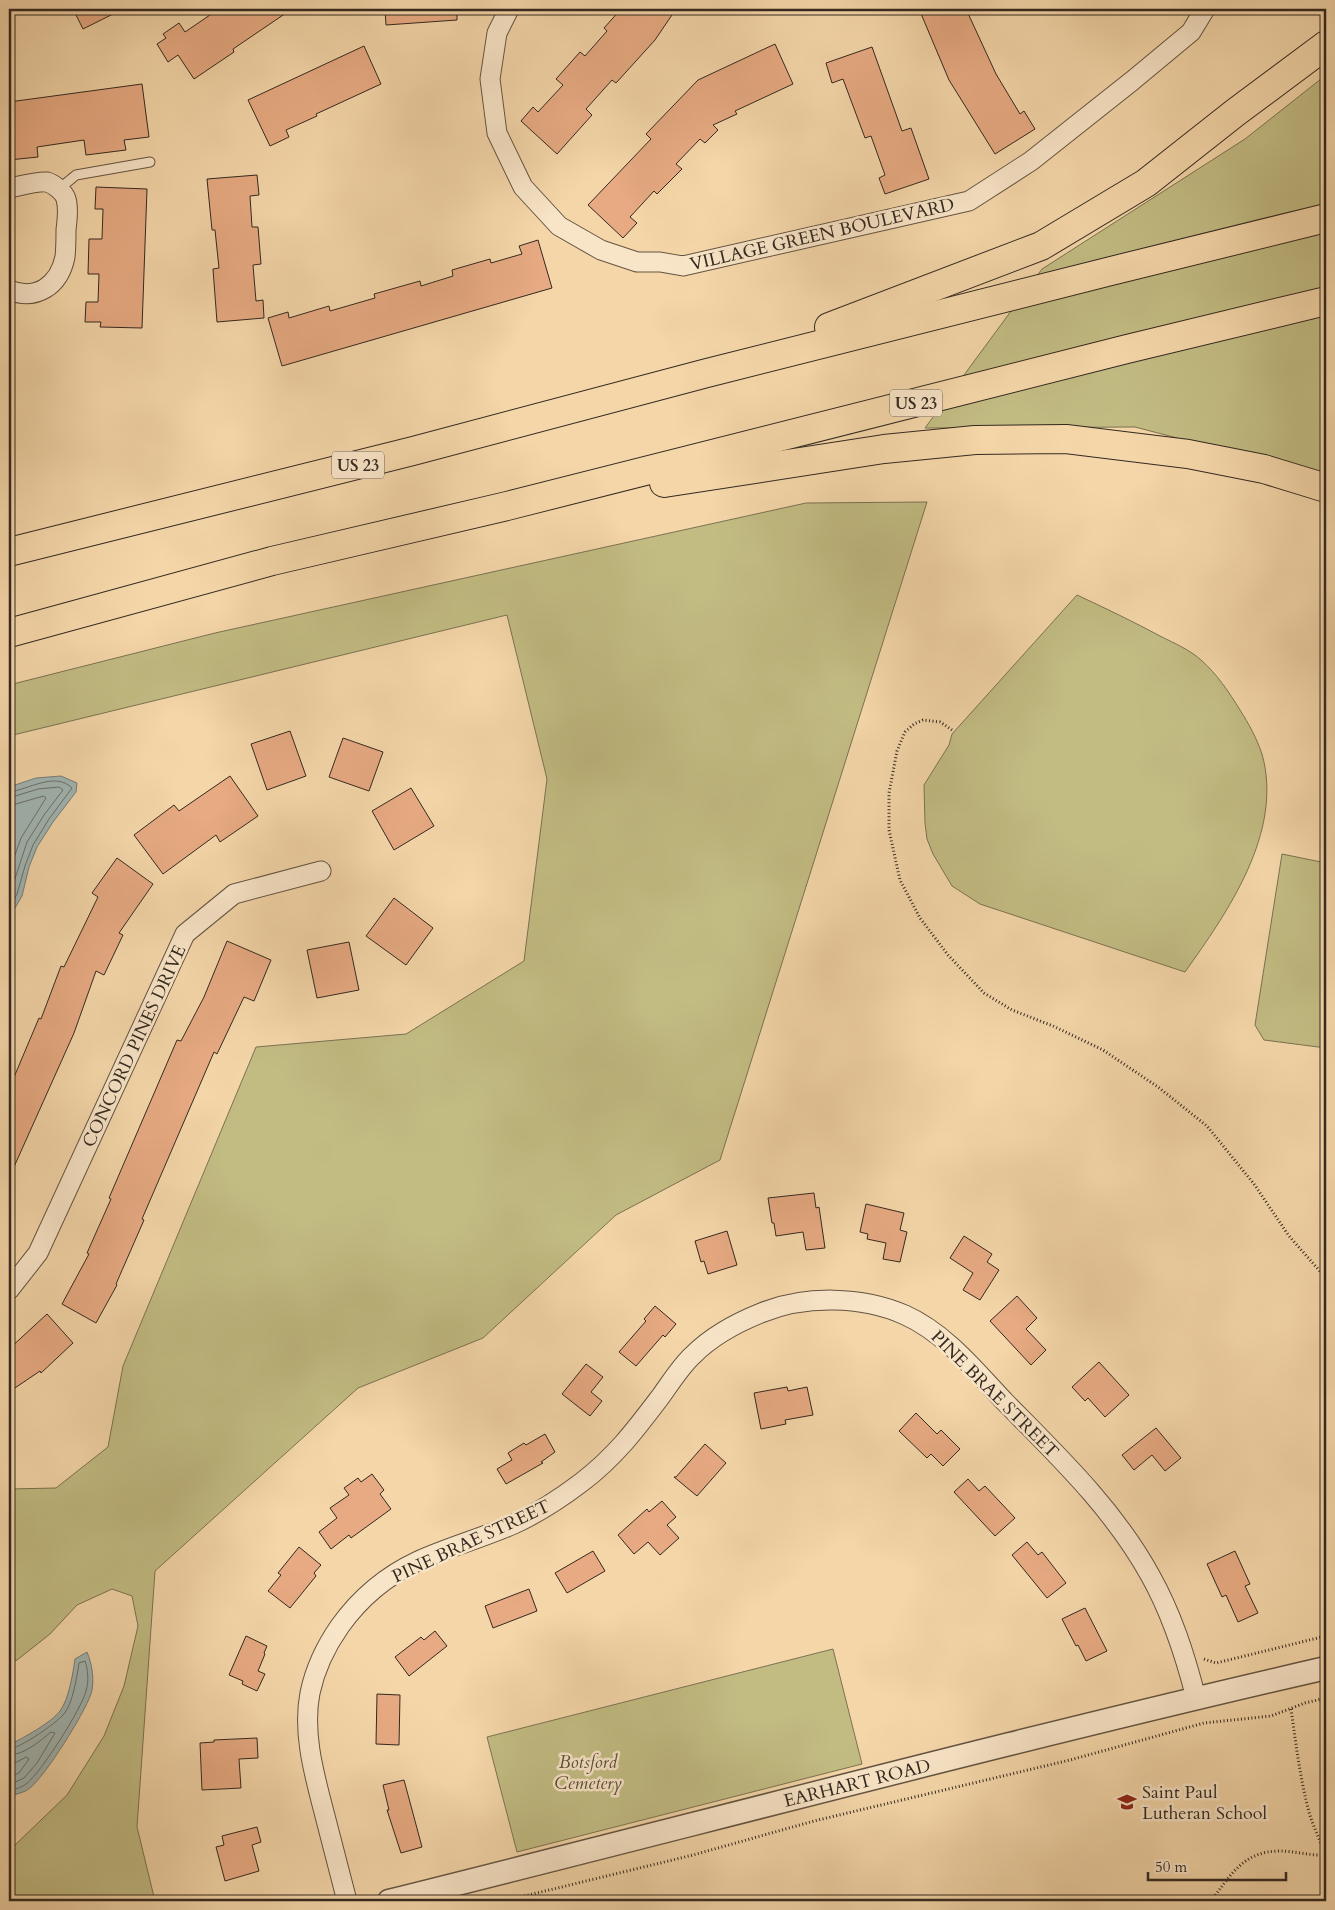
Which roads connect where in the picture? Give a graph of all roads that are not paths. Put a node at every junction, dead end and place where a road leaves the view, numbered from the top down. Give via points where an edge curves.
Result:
1 (509, 9) edge
2 (1205, 9) edge
3 (1326, 45) edge
4 (150, 162) dead end
5 (9, 188) edge
6 (59, 189) junction
7 (1326, 218) edge
8 (9, 290) edge
9 (1326, 301) edge
10 (707, 374) junction
11 (1326, 488) edge
12 (506, 506) junction
13 (9, 552) edge
14 (9, 633) edge
15 (321, 871) dead end
16 (9, 1290) edge
17 (1326, 1668) edge
18 (1196, 1698) junction
19 (347, 1901) edge
20 (389, 1901) edge

1 - 2 street, VILLAGE GREEN BOULEVARD via 497,34 490,78 497,133 523,187 559,226 601,250 638,262 682,266 969,201 1031,161 1132,81 1191,32
3 - 10 highway via 1146,183 1041,246
4 - 6 lane via 76,175
5 - 6 street via 47,182
6 - 8 street via 66,198 67,209 65,257 60,272 49,286 37,293 19,294
7 - 10 highway, US 23
9 - 12 highway, US 23
10 - 13 highway, US 23
11 - 12 highway via 1264,469 1188,454 1066,439 984,440 884,449
12 - 14 highway, US 23 via 272,562
15 - 16 street, CONCORD PINES DRIVE via 234,894 185,934 38,1254
17 - 18 street, EARHART ROAD
18 - 19 street, PINE BRAE STREET via 1176,1628 1151,1575 1119,1526 1090,1490 966,1361 931,1329 879,1306 844,1301 785,1305 732,1326 696,1352 628,1440 565,1496 515,1523 418,1561 368,1594 349,1613 319,1663 307,1716 314,1775
18 - 20 street, EARHART ROAD

